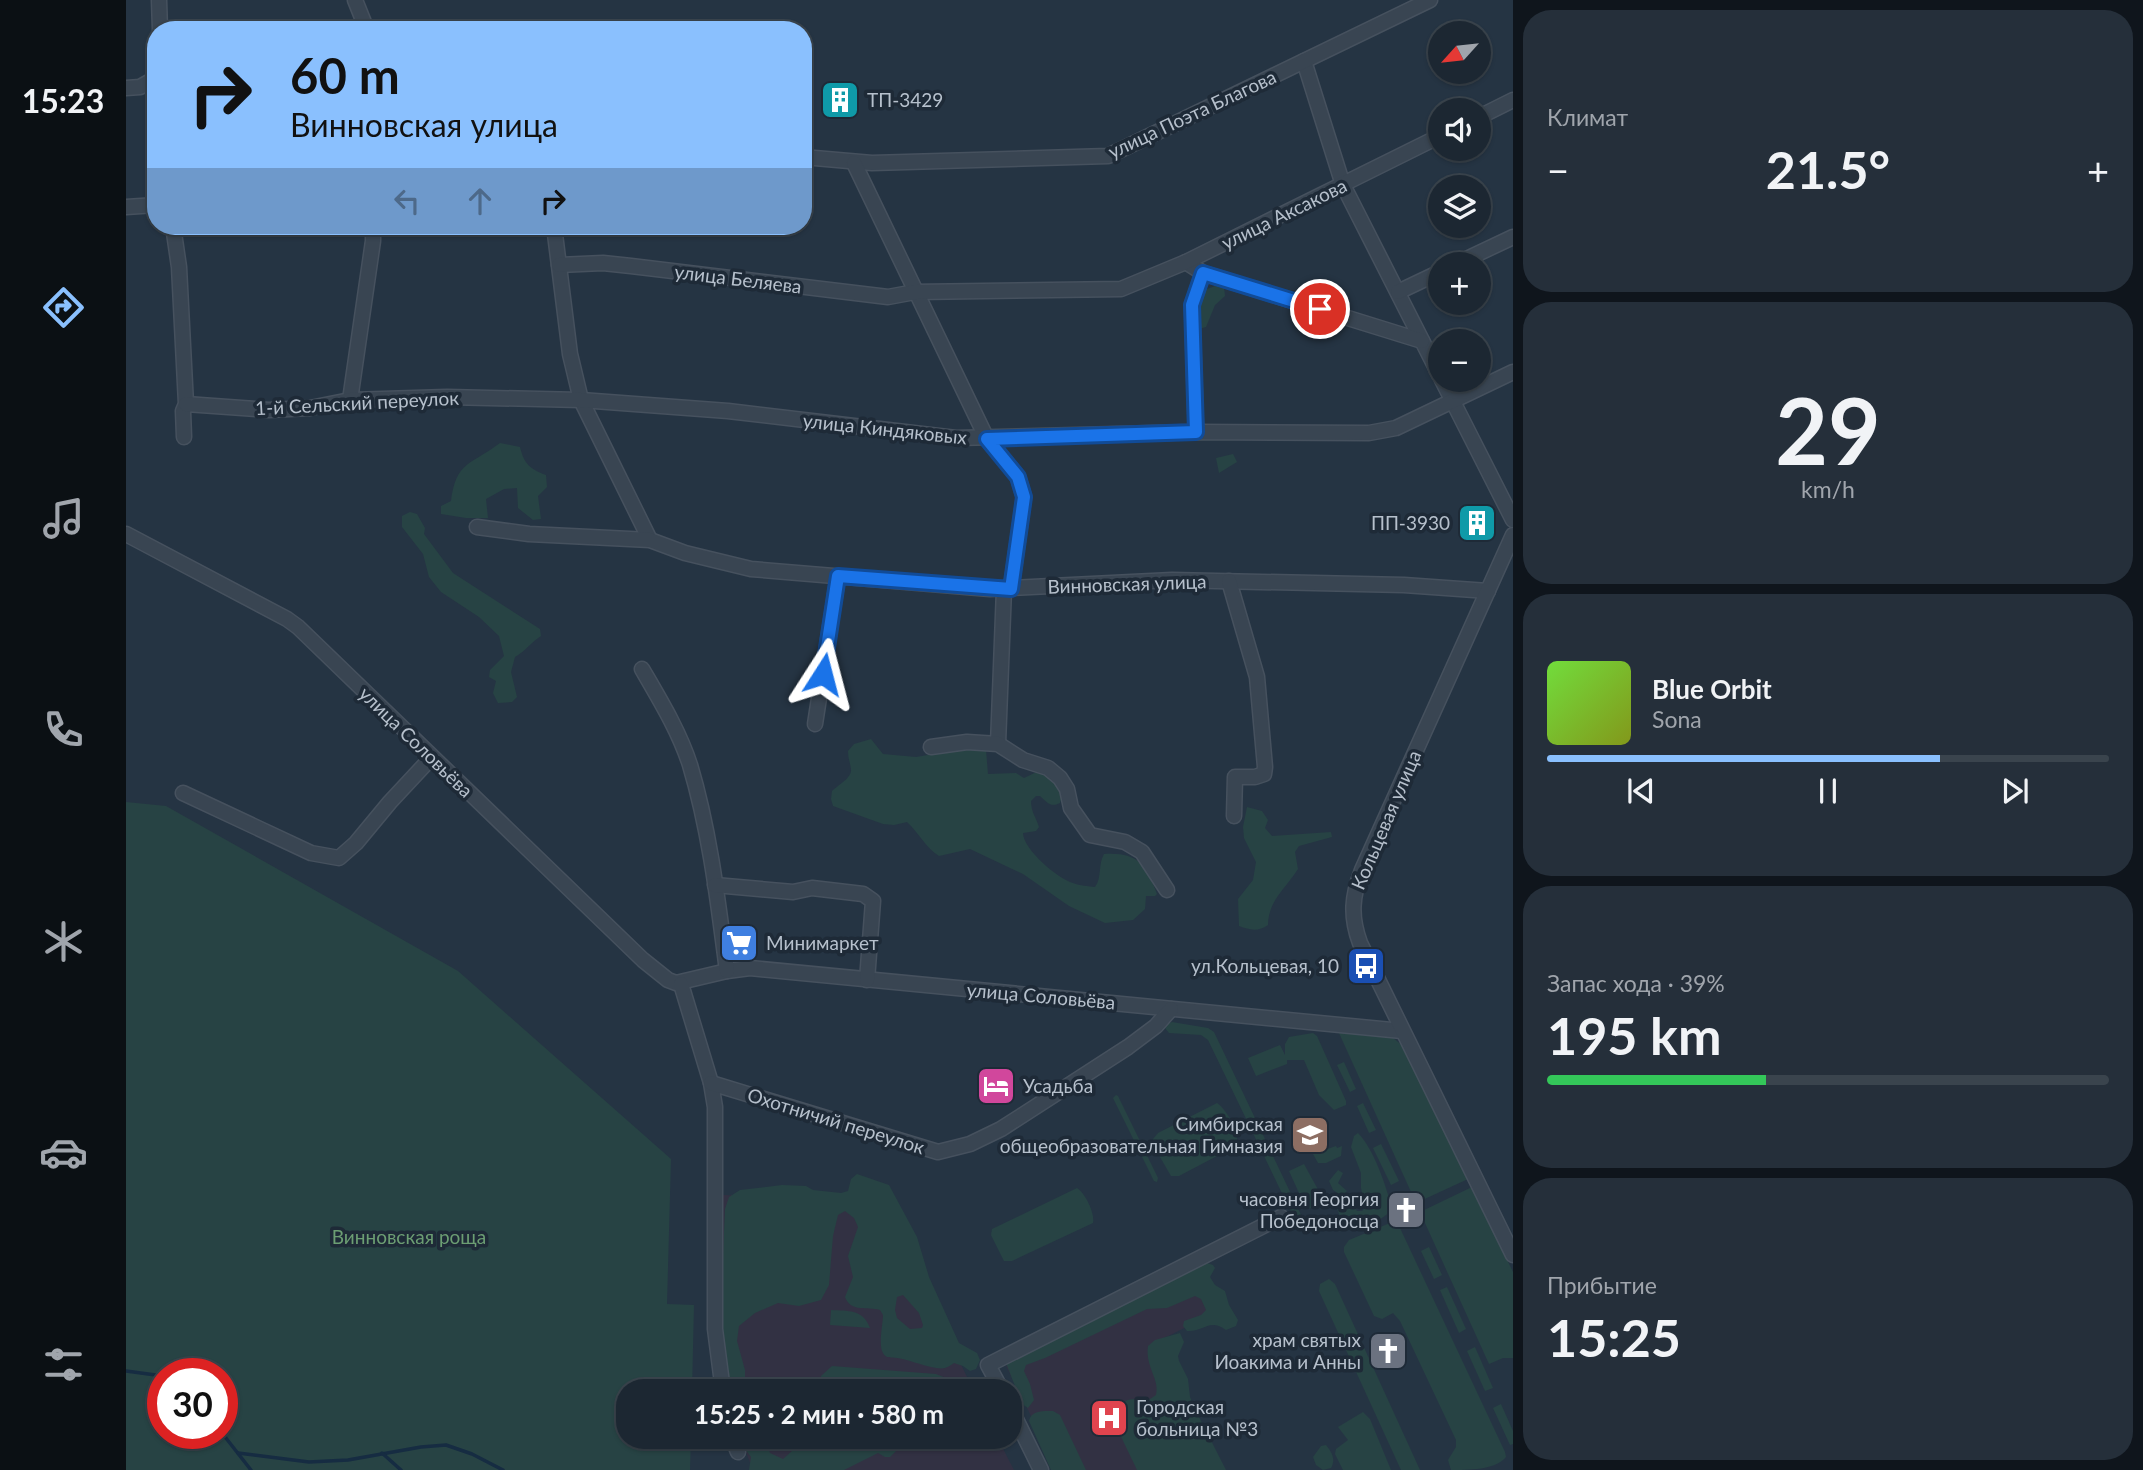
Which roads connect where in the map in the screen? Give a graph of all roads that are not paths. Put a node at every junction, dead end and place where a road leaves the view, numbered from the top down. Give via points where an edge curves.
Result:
1 (159, 0) edge
2 (355, 0) edge
3 (1430, 0) edge
4 (160, 21) edge
5 (363, 21) edge
6 (1304, 61) junction
7 (147, 83) edge
8 (126, 88) edge
9 (1513, 100) edge
10 (1491, 111) edge
11 (1428, 142) edge
12 (812, 158) edge
13 (854, 163) junction
14 (1343, 184) junction
15 (147, 206) edge
16 (126, 207) edge
17 (174, 235) edge
18 (373, 235) edge
19 (555, 235) edge
20 (1513, 237) edge
21 (1481, 252) edge
22 (1186, 262) junction
23 (559, 265) junction
24 (1203, 273) junction
25 (1428, 278) edge
26 (915, 292) junction
27 (1398, 292) junction
28 (1422, 341) junction
29 (1428, 353) edge
30 (1513, 372) edge
31 (1448, 392) edge
32 (350, 400) junction
33 (581, 400) junction
34 (1453, 401) junction
35 (186, 404) junction
36 (1196, 432) junction
37 (184, 437) dead end
38 (987, 439) junction
39 (1513, 520) edge
40 (477, 527) dead end
41 (126, 534) edge
42 (1513, 536) edge
43 (650, 540) junction
44 (838, 576) junction
45 (1229, 581) junction
46 (1007, 589) junction
47 (1488, 591) junction
48 (642, 669) dead end
49 (815, 724) dead end
50 (998, 744) junction
51 (931, 747) dead end
52 (432, 757) junction
53 (183, 793) dead end
54 (1234, 816) dead end
55 (715, 885) junction
56 (1167, 890) dead end
57 (727, 971) junction
58 (867, 980) junction
59 (681, 984) junction
60 (1171, 1009) junction
61 (1402, 1031) junction
62 (711, 1083) junction
63 (1281, 1217) dead end
64 (1513, 1255) edge
65 (721, 1379) edge
66 (996, 1379) edge
67 (1022, 1431) edge
68 (737, 1449) edge
69 (738, 1452) dead end
70 (1041, 1470) edge

1 - 4 street
2 - 5 street
3 - 6 street, улица Поэта Благова
6 - 13 street, улица Поэта Благова via 1108,156
6 - 14 street
7 - 8 street
9 - 10 street
11 - 14 street, улица Аксакова
12 - 13 street, улица Поэта Благова
13 - 26 street
14 - 22 street, улица Аксакова
14 - 27 street
15 - 16 street
17 - 35 street
18 - 32 street
19 - 23 street
20 - 21 street
22 - 24 street
22 - 26 street, улица Аксакова via 1121,289
23 - 26 street, улица Беляева via 621,265 888,297
23 - 33 street via 569,354
24 - 28 street
24 - 36 street via 1192,305
25 - 27 street
26 - 38 street
27 - 28 street
28 - 29 street
30 - 34 street, улица Киндяковых
31 - 34 street
32 - 33 street, 1-й Сельский переулок
32 - 35 street, 1-й Сельский переулок via 269,410
33 - 38 street, улица Киндяковых
33 - 43 street
34 - 36 street, улица Киндяковых via 1396,428 1369,433
34 - 39 street
35 - 37 street
36 - 38 street, улица Киндяковых
38 - 46 street via 1018,477 1024,497
40 - 43 street, Винновская улица
41 - 52 street, улица Соловьёва via 287,619
42 - 47 street, Кольцевая улица
43 - 44 street, Винновская улица via 751,569
44 - 46 street, Винновская улица
44 - 49 street
45 - 46 street, Винновская улица via 1090,582
45 - 47 street, Винновская улица
45 - 54 street via 1257,677 1265,767 1264,774 1235,777
46 - 50 street
47 - 61 street, Кольцевая улица via 1355,888 1353,925
48 - 55 street via 689,764
50 - 51 street
50 - 56 street via 1060,778 1071,808 1090,835 1125,842 1142,852
52 - 53 street via 339,858 312,853
52 - 59 street, улица Соловьёва via 643,960 668,980
55 - 57 street
55 - 58 street via 863,894 873,901
57 - 58 street, улица Соловьёва via 750,968
57 - 59 street, улица Соловьёва
58 - 60 street, улица Соловьёва
59 - 62 street
60 - 61 street, улица Соловьёва
60 - 62 street, Охотничий переулок via 1128,1047 1001,1129 970,1144 937,1152
61 - 64 street, Кольцевая улица
62 - 65 street via 715,1107 715,1329
63 - 66 street via 988,1365
67 - 70 street
68 - 69 street

